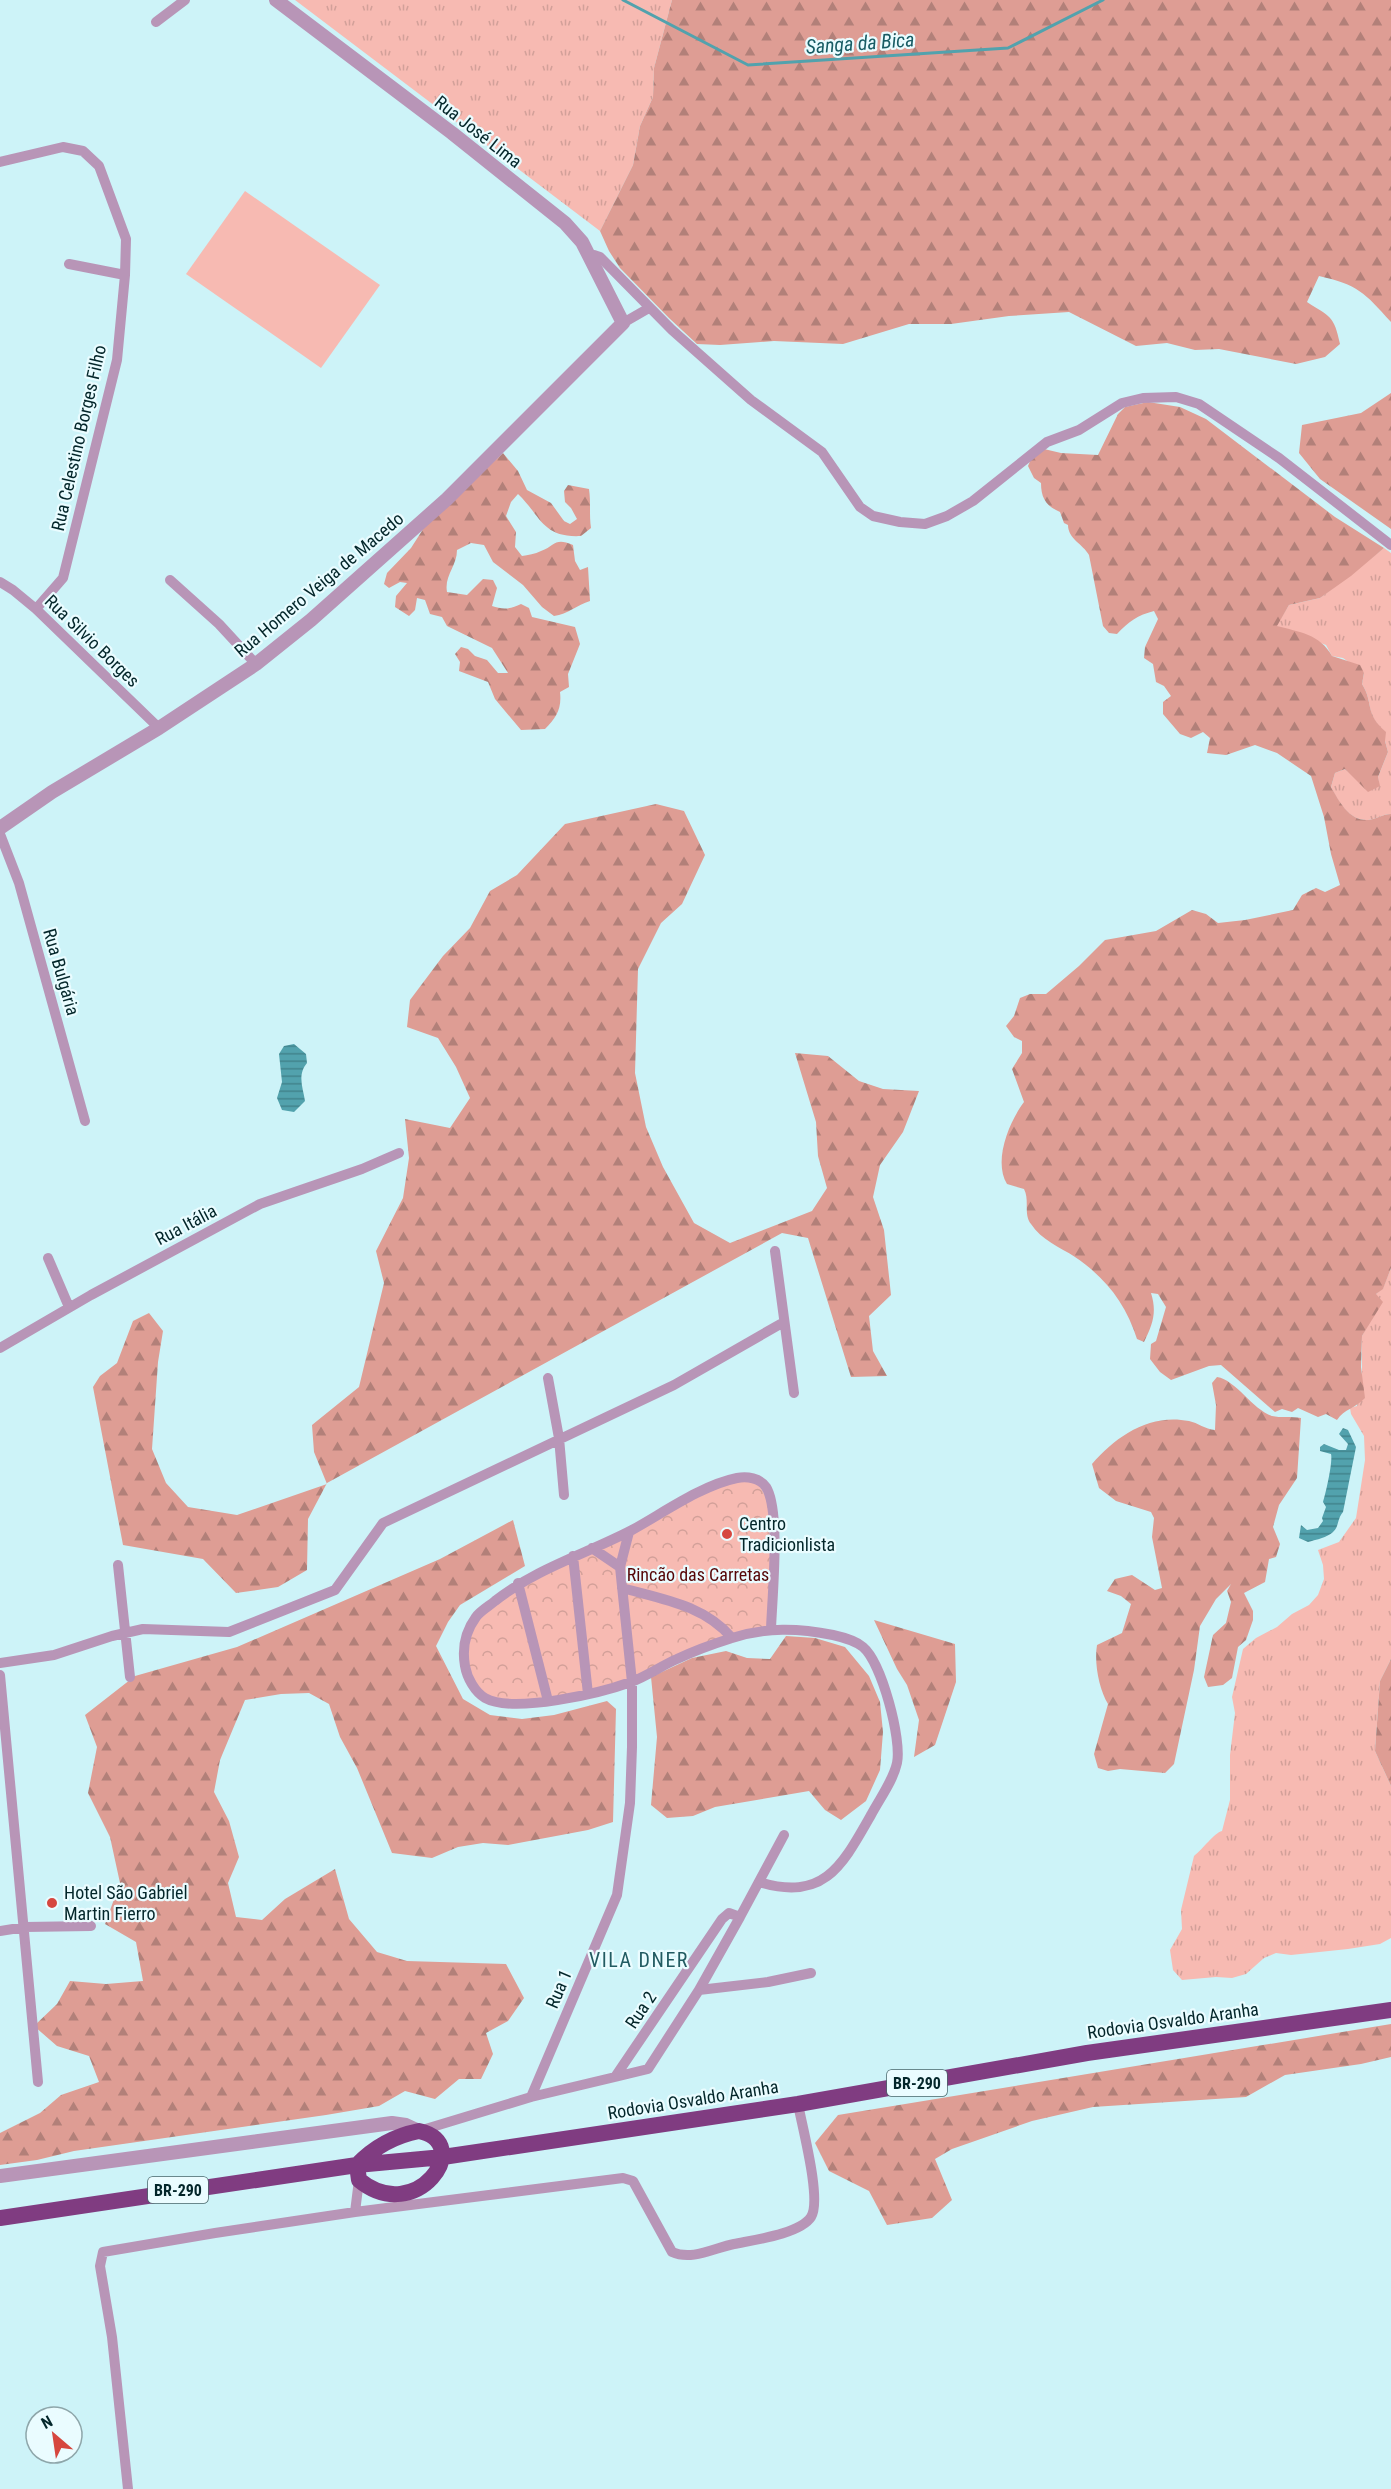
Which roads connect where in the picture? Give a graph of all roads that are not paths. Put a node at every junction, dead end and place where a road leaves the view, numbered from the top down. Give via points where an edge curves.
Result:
1 (185, 0) edge
2 (276, 0) edge
3 (156, 22) dead end
4 (0, 162) edge
5 (588, 256) junction
6 (69, 264) dead end
7 (125, 275) junction
8 (649, 308) junction
9 (623, 323) junction
10 (1391, 545) edge
11 (170, 580) dead end
12 (0, 582) edge
13 (36, 609) junction
14 (256, 664) junction
15 (159, 728) junction
16 (0, 828) edge
17 (0, 834) edge
18 (85, 1121) dead end
19 (399, 1153) dead end
20 (775, 1251) dead end
21 (48, 1258) dead end
22 (69, 1307) junction
23 (784, 1322) junction
24 (0, 1348) edge
25 (548, 1378) dead end
26 (794, 1393) dead end
27 (559, 1438) junction
28 (564, 1496) dead end
29 (629, 1532) junction
30 (592, 1548) junction
31 (573, 1556) junction
32 (118, 1565) dead end
33 (620, 1567) junction
34 (518, 1583) junction
35 (622, 1588) junction
36 (771, 1629) junction
37 (125, 1633) junction
38 (732, 1638) junction
39 (0, 1663) edge
40 (0, 1675) edge
41 (130, 1677) dead end
42 (633, 1682) junction
43 (588, 1694) junction
44 (548, 1701) junction
45 (784, 1835) dead end
46 (759, 1882) junction
47 (740, 1917) junction
48 (91, 1926) dead end
49 (25, 1927) junction
50 (0, 1931) edge
51 (811, 1973) dead end
52 (699, 1990) junction
53 (1391, 2010) edge
54 (615, 2077) junction
55 (38, 2082) dead end
56 (531, 2097) junction
57 (798, 2104) junction
58 (419, 2131) junction
59 (443, 2157) junction
60 (358, 2172) junction
61 (0, 2176) edge
62 (401, 2201) junction
63 (355, 2212) junction
64 (0, 2218) edge
65 (128, 2489) edge

1 - 3 street
2 - 5 street, Rua José Lima via 565,223 582,242
4 - 7 street, Rua Celestino Borges Filho via 63,147 83,151 99,166 126,238
5 - 8 street via 600,257
5 - 9 street, Rua José Lima
6 - 7 street
7 - 13 street, Rua Celestino Borges Filho via 117,360 63,578
8 - 9 street
8 - 10 street via 751,400 822,452 860,507 873,516 925,524 947,516 973,501 1047,442 1079,430 1122,403 1176,397 1199,404 1279,458
9 - 14 street, Rua Homero Veiga de Macedo via 447,499
11 - 14 street
12 - 13 street, Rua Silvio Borges
13 - 15 street, Rua Silvio Borges
14 - 15 street, Rua Homero Veiga de Macedo
15 - 16 street, Rua Homero Veiga de Macedo
17 - 18 street, Rua Bulgária via 19,883
19 - 22 street, Rua Itália via 260,1204
20 - 23 street
21 - 22 street
22 - 24 street, Rua Itália
23 - 26 street
23 - 27 street via 674,1385
25 - 27 street
27 - 28 street
27 - 37 street via 383,1523 335,1590 230,1632 167,1628
29 - 30 street
29 - 33 street, Rua 1
29 - 36 street via 709,1488 738,1478 755,1478 765,1487 772,1507
30 - 31 street
30 - 33 street
31 - 34 street
31 - 43 street
32 - 37 street
33 - 35 street, Rua 1
34 - 44 street
34 - 44 street via 476,1616 464,1642 465,1668 474,1688 487,1700 524,1704
35 - 38 street via 684,1605 721,1625
35 - 42 street, Rua 1
36 - 38 street
36 - 46 street via 804,1629 840,1636 862,1647 875,1662 891,1707 898,1760 884,1792 835,1872 818,1883 796,1889
37 - 39 street via 54,1655
37 - 41 street
38 - 42 street via 677,1659
40 - 49 street
42 - 43 street
42 - 56 street, Rua 1 via 630,1803 617,1895
43 - 44 street
45 - 46 street, Rua 2
46 - 47 street, Rua 2
47 - 52 street, Rua 2
47 - 54 street, Rua 2 via 729,1913 722,1919
48 - 49 street
49 - 50 street
49 - 55 street
51 - 52 street
52 - 54 street, Rua 2 via 648,2069
53 - 57 highway, Rodovia Osvaldo Aranha / BR-290 via 1087,2053
54 - 56 street, Rua 2
56 - 58 street, Rua 2
57 - 59 highway, Rodovia Osvaldo Aranha / BR-290
57 - 62 street via 815,2190 811,2217 777,2234 689,2256 672,2252 633,2181 623,2178
58 - 59 highway via 438,2139
58 - 60 highway via 403,2134 368,2153
58 - 61 street via 392,2123
59 - 60 highway, Rodovia Osvaldo Aranha / BR-290
59 - 62 highway via 427,2183
60 - 62 highway via 379,2193
60 - 63 street
60 - 64 highway, Rodovia Osvaldo Aranha / BR-290
62 - 63 street
63 - 65 street via 103,2252 100,2266 112,2337

